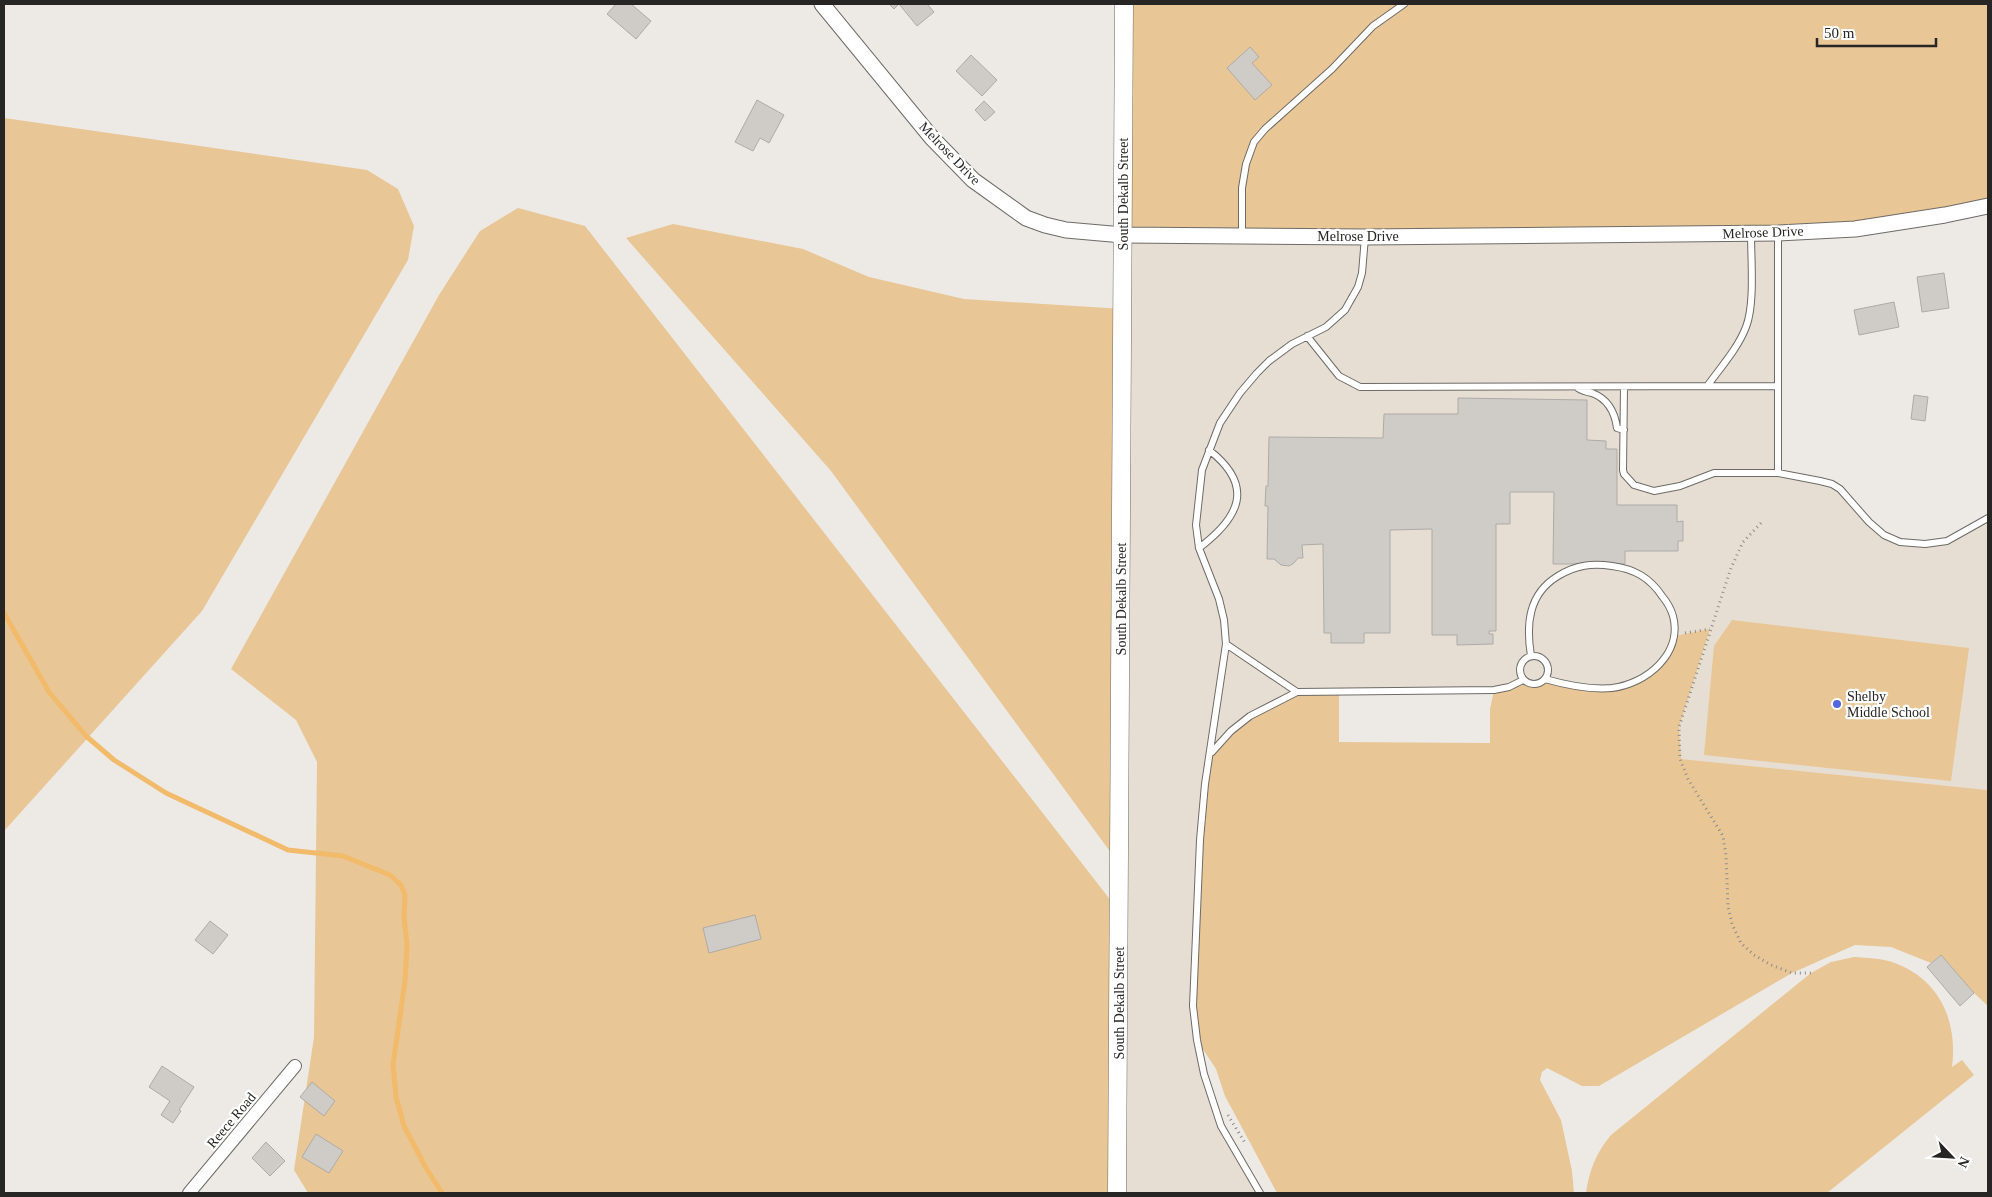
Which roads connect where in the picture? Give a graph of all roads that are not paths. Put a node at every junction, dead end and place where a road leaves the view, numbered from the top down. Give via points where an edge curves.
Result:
1 (822, 4) edge
2 (1124, 4) edge
3 (1404, 4) edge
4 (1988, 206) edge
5 (1778, 232) junction
6 (1751, 233) junction
7 (1123, 235) junction
8 (1242, 236) junction
9 (1365, 237) junction
10 (1307, 336) junction
11 (1708, 385) junction
12 (1777, 386) junction
13 (1578, 387) junction
14 (1624, 387) junction
15 (1624, 430) junction
16 (1209, 450) junction
17 (1778, 473) junction
18 (1988, 518) edge
19 (1199, 548) junction
20 (1226, 644) junction
21 (1531, 656) junction
22 (1545, 679) junction
23 (1523, 680) junction
24 (1297, 692) junction
25 (1211, 752) junction
26 (295, 1066) dead end
27 (190, 1193) edge
28 (1117, 1193) edge
29 (1260, 1193) edge

1 - 7 street, Melrose Drive via 932,138 973,180 1026,218 1045,225
2 - 7 main road, South Dekalb Street
3 - 8 lane via 1372,26 1332,69 1254,142 1242,188
4 - 5 street, Melrose Drive via 1855,229
5 - 6 street, Melrose Drive
5 - 12 lane
6 - 9 street, Melrose Drive
6 - 11 lane via 1750,315 1737,346
7 - 8 street, Melrose Drive
7 - 28 main road, South Dekalb Street
8 - 9 street, Melrose Drive
9 - 10 lane via 1362,273 1352,300 1336,319
10 - 13 lane via 1339,376 1360,387
10 - 16 lane via 1269,361 1252,380 1220,423
11 - 12 lane
11 - 14 lane
12 - 17 lane
13 - 14 lane
13 - 15 lane via 1595,394 1611,408 1617,428
14 - 15 lane
15 - 17 lane via 1624,474 1634,485 1646,489 1666,490 1714,473
16 - 19 lane via 1202,470 1196,525
16 - 19 lane via 1232,473 1237,495 1227,523
17 - 18 lane via 1832,484 1884,535 1900,542 1925,544 1947,541
19 - 20 lane via 1219,599
20 - 24 lane
20 - 25 lane
21 - 22 lane via 1539,657 1547,664
21 - 22 lane via 1529,617 1535,600 1552,580 1575,567 1599,564 1643,575 1670,607 1674,635 1660,666 1649,675 1615,688 1590,688
21 - 23 lane via 1521,664
22 - 23 lane via 1535,684
23 - 24 lane via 1494,690
24 - 25 lane via 1250,716 1230,731
25 - 29 lane via 1200,840 1193,1006 1204,1074 1221,1126
26 - 27 street, Reece Road

